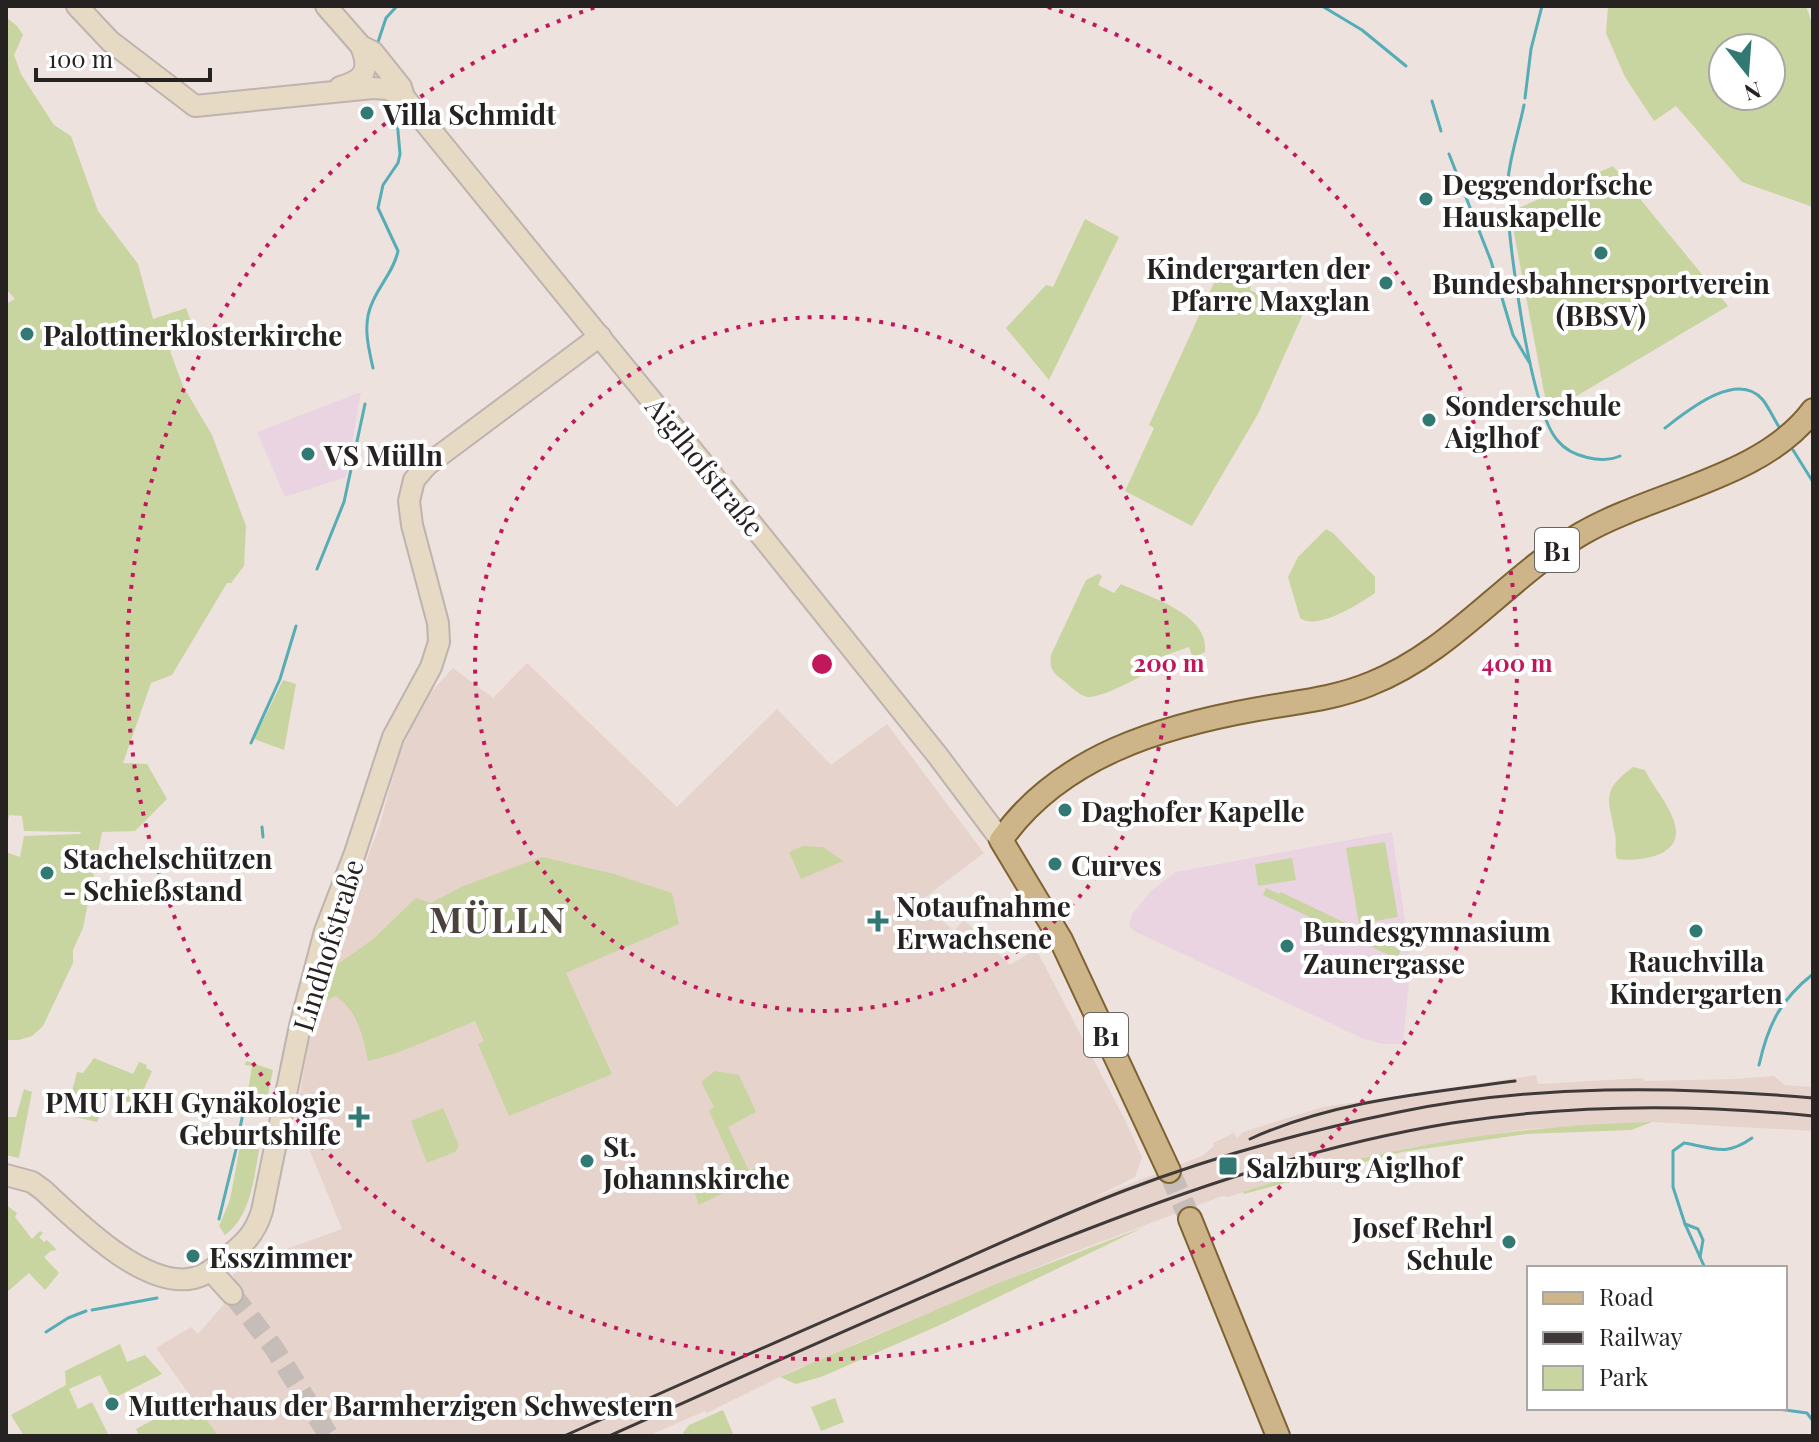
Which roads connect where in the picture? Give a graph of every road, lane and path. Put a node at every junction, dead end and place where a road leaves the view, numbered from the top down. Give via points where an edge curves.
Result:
1 (77, 6) edge
2 (326, 6) edge
3 (361, 46) junction
4 (328, 91) junction
5 (404, 97) junction
6 (600, 336) junction
7 (1813, 410) edge
8 (1001, 840) junction
9 (1169, 1171) tunnel mouth
10 (6, 1175) edge
11 (1190, 1219) tunnel mouth
12 (211, 1271) junction
13 (232, 1294) tunnel mouth
14 (1278, 1436) edge

1 - 4 street via 110,41 195,106
2 - 3 street, Aiglhofstraße
3 - 4 street via 363,75
3 - 5 street, Aiglhofstraße via 373,52
4 - 5 street via 381,88
5 - 6 street, Aiglhofstraße
6 - 8 street, Aiglhofstraße
6 - 12 street, Lindhofstraße via 414,480 409,501 412,525 439,642 393,737 325,931 262,1211 253,1234
7 - 8 main road, B1 via 1764,454 1608,519 1568,542 1407,666 1349,692 1202,721 1114,749 1067,776 1016,818
8 - 9 main road, B1 via 1061,940
10 - 12 street via 32,1182 98,1240 149,1271 191,1279
11 - 14 main road
12 - 13 street

